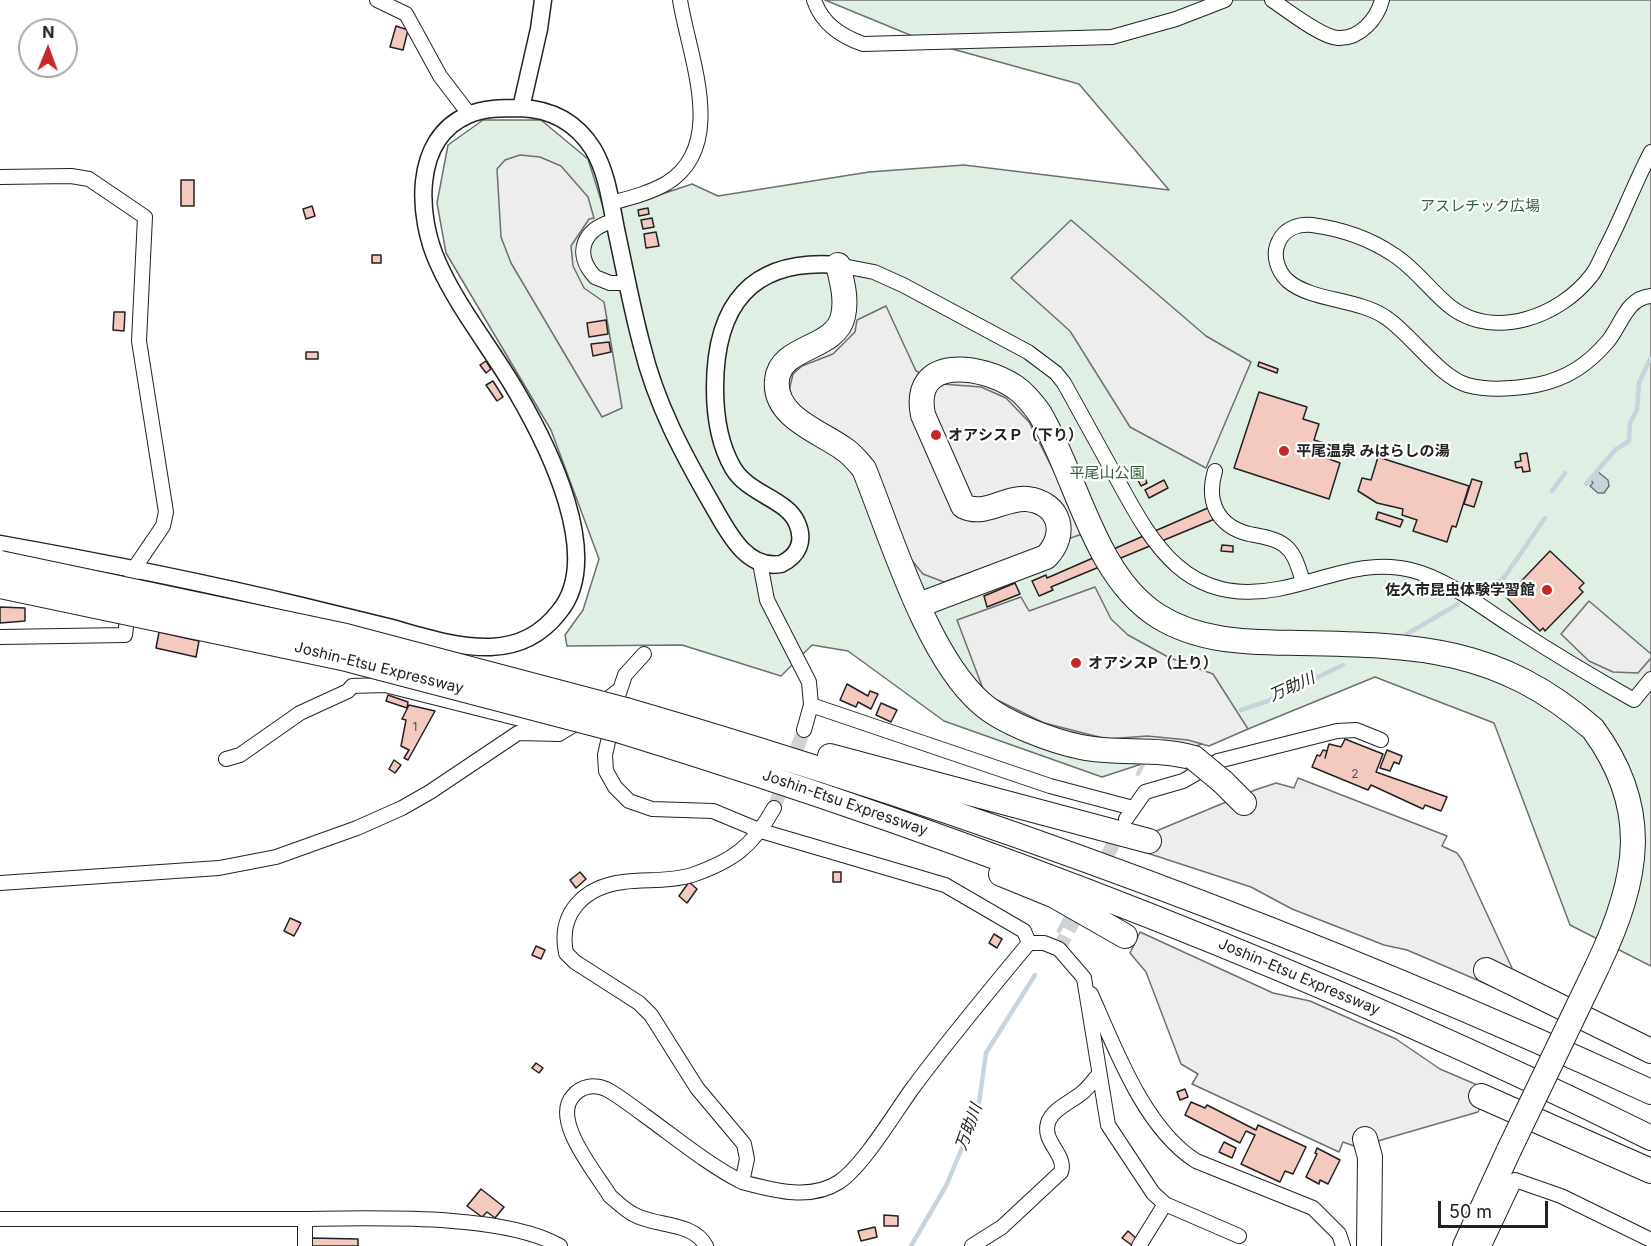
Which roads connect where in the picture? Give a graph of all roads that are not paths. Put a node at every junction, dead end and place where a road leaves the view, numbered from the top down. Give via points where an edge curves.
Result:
1 (377, 0) edge
2 (543, 0) edge
3 (681, 0) edge
4 (814, 0) edge
5 (1225, 0) edge
6 (1272, 0) edge
7 (1382, 0) edge
8 (521, 108) junction
9 (469, 114) junction
10 (1651, 152) edge
11 (0, 177) edge
12 (611, 203) junction
13 (614, 221) junction
14 (838, 265) junction
15 (627, 283) junction
16 (1651, 296) edge
17 (1215, 471) dead end
18 (0, 544) edge
19 (0, 563) edge
20 (760, 563) junction
21 (133, 570) junction
22 (1303, 582) junction
23 (0, 586) edge
24 (919, 605) junction
25 (0, 637) edge
26 (644, 654) dead end
27 (1651, 679) edge
28 (811, 705) junction
29 (622, 710) junction
30 (804, 730) tunnel mouth
31 (566, 731) junction
32 (1381, 740) dead end
33 (226, 759) dead end
34 (752, 772) junction
35 (1244, 803) dead end
36 (774, 808) tunnel mouth
37 (761, 831) junction
38 (1149, 841) dead end
39 (0, 883) edge
40 (1125, 936) dead end
41 (1029, 943) junction
42 (1486, 970) dead end
43 (1084, 978) junction
44 (1651, 1051) edge
45 (1099, 1074) junction
46 (1651, 1092) edge
47 (1481, 1096) dead end
48 (1651, 1138) edge
49 (1365, 1139) dead end
50 (1651, 1171) edge
51 (742, 1182) junction
52 (1165, 1204) junction
53 (0, 1219) edge
54 (305, 1219) junction
55 (1239, 1236) dead end
56 (1651, 1240) edge
57 (305, 1246) edge
58 (560, 1246) edge
59 (706, 1246) edge
60 (972, 1246) edge
61 (1139, 1246) edge
62 (1343, 1246) edge
63 (1369, 1246) edge
64 (1465, 1246) edge
65 (1484, 1246) edge

1 - 9 street via 406,14 441,76
2 - 8 street
3 - 12 street via 700,107 699,142 688,165 669,182
4 - 5 street via 842,37 863,45 1112,37
6 - 7 street via 1337,38 1360,32 1378,13
8 - 9 street
8 - 12 street via 553,114 580,132 597,157
9 - 21 street via 446,131 431,152 424,179 426,225 444,277 525,406 563,494 577,559 572,593 562,609 542,630 524,641 504,646 464,646
10 - 16 street via 1591,276 1563,301 1532,317 1502,325 1478,322 1452,308 1397,256 1350,232 1300,224 1286,231 1275,251 1277,268 1288,281 1372,309 1465,384 1492,389 1536,385 1570,375 1610,339 1638,298
11 - 21 street via 89,179 145,217 139,341 166,512 163,526
12 - 13 street
13 - 15 street
13 - 15 street via 589,232 585,257 595,277 610,283
14 - 20 street via 796,266 768,274 734,303 722,331 715,398 722,445 742,480 788,510 800,532 798,549 788,561 775,566
14 - 22 street via 874,272 903,285 1028,352 1056,373 1145,531 1186,574 1238,591 1278,589
14 - 24 highway via 844,299 840,326 783,365 777,388 789,413 847,451 864,469
15 - 20 street via 653,387 669,425 727,529 745,553
17 - 22 street via 1211,499 1217,515 1229,527 1283,543 1293,555
18 - 21 street
19 - 29 highway, Joshin-Etsu Expressway, bridge via 323,631
20 - 28 street via 767,600 809,681
21 - 25 street via 125,635
22 - 27 street via 1364,568 1394,567 1421,573 1447,584 1562,659 1634,700
23 - 29 highway, Joshin-Etsu Expressway, bridge via 342,658
24 - 35 highway, bridge via 951,665 971,693 996,713 1079,747 1160,751 1194,758
24 - 64 highway, bridge via 1046,557 1058,544 1055,516 1039,502 1014,500 980,510 963,506 920,404 923,386 935,374 960,370 989,376 1024,394 1040,414 1112,567 1130,593 1160,617 1202,635 1231,640 1373,643 1444,651 1491,666 1531,685 1599,734 1632,774 1645,804 1648,838 1632,894
26 - 29 street via 625,675
28 - 30 street
28 - 32 street via 1129,814 1144,792 1183,781 1218,761 1337,731 1356,730
29 - 31 street
29 - 34 highway, Joshin-Etsu Expressway
29 - 37 street via 605,764 622,795 652,809 713,811
29 - 38 highway via 795,747
29 - 46 highway, Joshin-Etsu Expressway via 865,783 1195,899 1451,1003
31 - 33 street via 385,686 358,685 300,713 240,755
31 - 39 street via 518,733 402,808 276,857 219,868
34 - 40 highway via 1055,896
34 - 48 highway, Joshin-Etsu Expressway via 954,840 1192,931 1451,1044
36 - 37 street
37 - 41 street via 945,885 1024,931
37 - 51 street via 737,855 711,868 689,876 623,882 581,899 567,918 563,940 566,953 575,962 651,1015 697,1088 744,1144 747,1159
41 - 43 street via 1059,949
41 - 51 street via 950,1039 858,1163 839,1182 821,1190 793,1193
42 - 44 highway
43 - 45 street
43 - 62 street via 1138,1091 1163,1133 1196,1161 1313,1208 1339,1234
45 - 52 street via 1112,1132 1153,1193
45 - 60 street via 1048,1122 1048,1136 1063,1162 1061,1172 1002,1227
47 - 50 highway
49 - 63 highway via 1370,1157
51 - 59 street via 606,1089 587,1087 570,1099 566,1115 571,1134 610,1196 634,1215 687,1230 699,1236
52 - 55 street
52 - 61 street
53 - 54 street
54 - 57 street
54 - 58 street via 426,1220 504,1227 528,1231
56 - 65 street via 1561,1196 1515,1180

